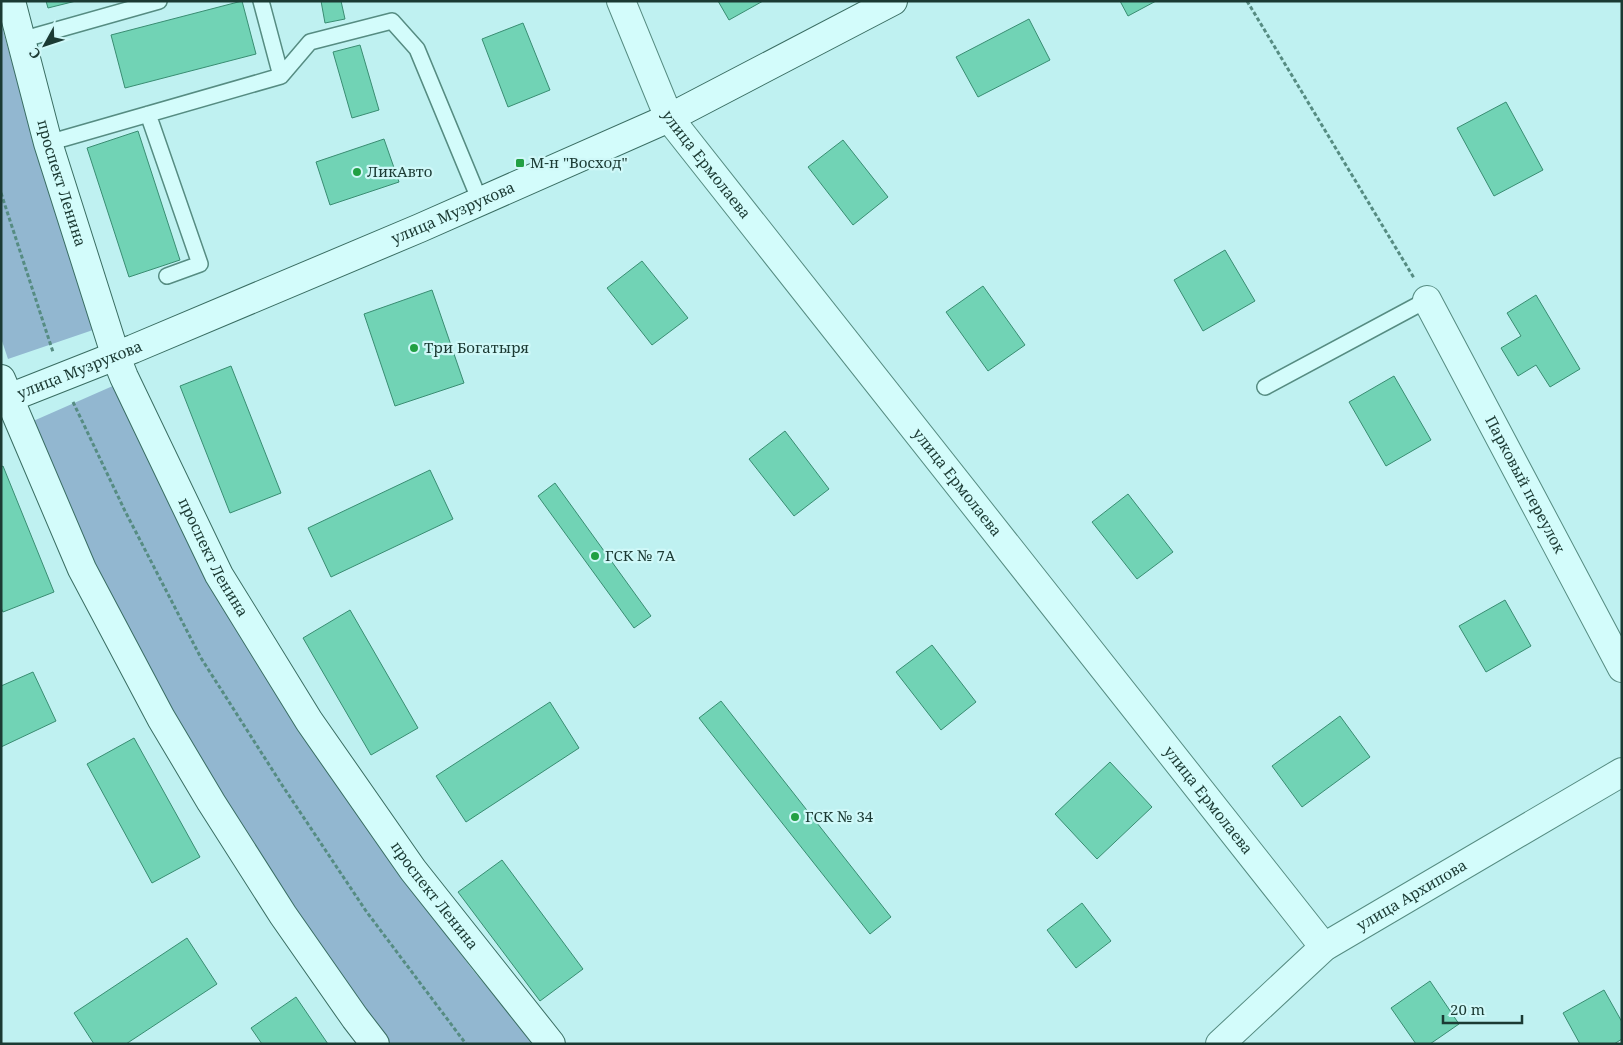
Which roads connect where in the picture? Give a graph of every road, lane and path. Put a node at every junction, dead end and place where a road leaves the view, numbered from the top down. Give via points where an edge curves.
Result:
1 (11, 1) edge
2 (160, 1) edge
3 (261, 1) edge
4 (621, 1) edge
5 (893, 1) edge
6 (1247, 1) edge
7 (21, 40) junction
8 (281, 76) junction
9 (148, 114) junction
10 (669, 118) junction
11 (48, 143) junction
12 (1, 193) edge
13 (480, 201) junction
14 (167, 276) dead end
15 (1428, 300) junction
16 (116, 356) junction
17 (63, 378) junction
18 (1265, 387) dead end
19 (4, 393) edge
20 (1622, 668) edge
21 (1622, 772) edge
22 (1324, 948) junction
23 (375, 1044) edge
24 (466, 1044) edge
25 (551, 1044) edge
26 (1220, 1044) edge

1 - 7 street, проспект Ленина
2 - 7 lane
3 - 8 lane
4 - 10 street, улица Ермолаева
5 - 10 street, улица Музрукова
6 - 15 path
7 - 11 street, проспект Ленина
8 - 9 lane
8 - 13 lane via 310,42 392,20 417,49
9 - 11 lane
9 - 14 lane via 200,264
10 - 13 street, улица Музрукова
10 - 22 street, улица Ермолаева
11 - 16 street, проспект Ленина
12 - 17 path
13 - 16 street, улица Музрукова
15 - 18 lane
15 - 20 street, Парковый переулок
16 - 17 street, улица Музрукова
16 - 25 street, проспект Ленина via 220,575 309,720 413,870
17 - 19 street, улица Музрукова
17 - 24 path via 125,511 201,658 366,911
19 - 23 street via 82,569 161,718 283,915
21 - 22 street, улица Архипова
22 - 26 street, улица Архипова

